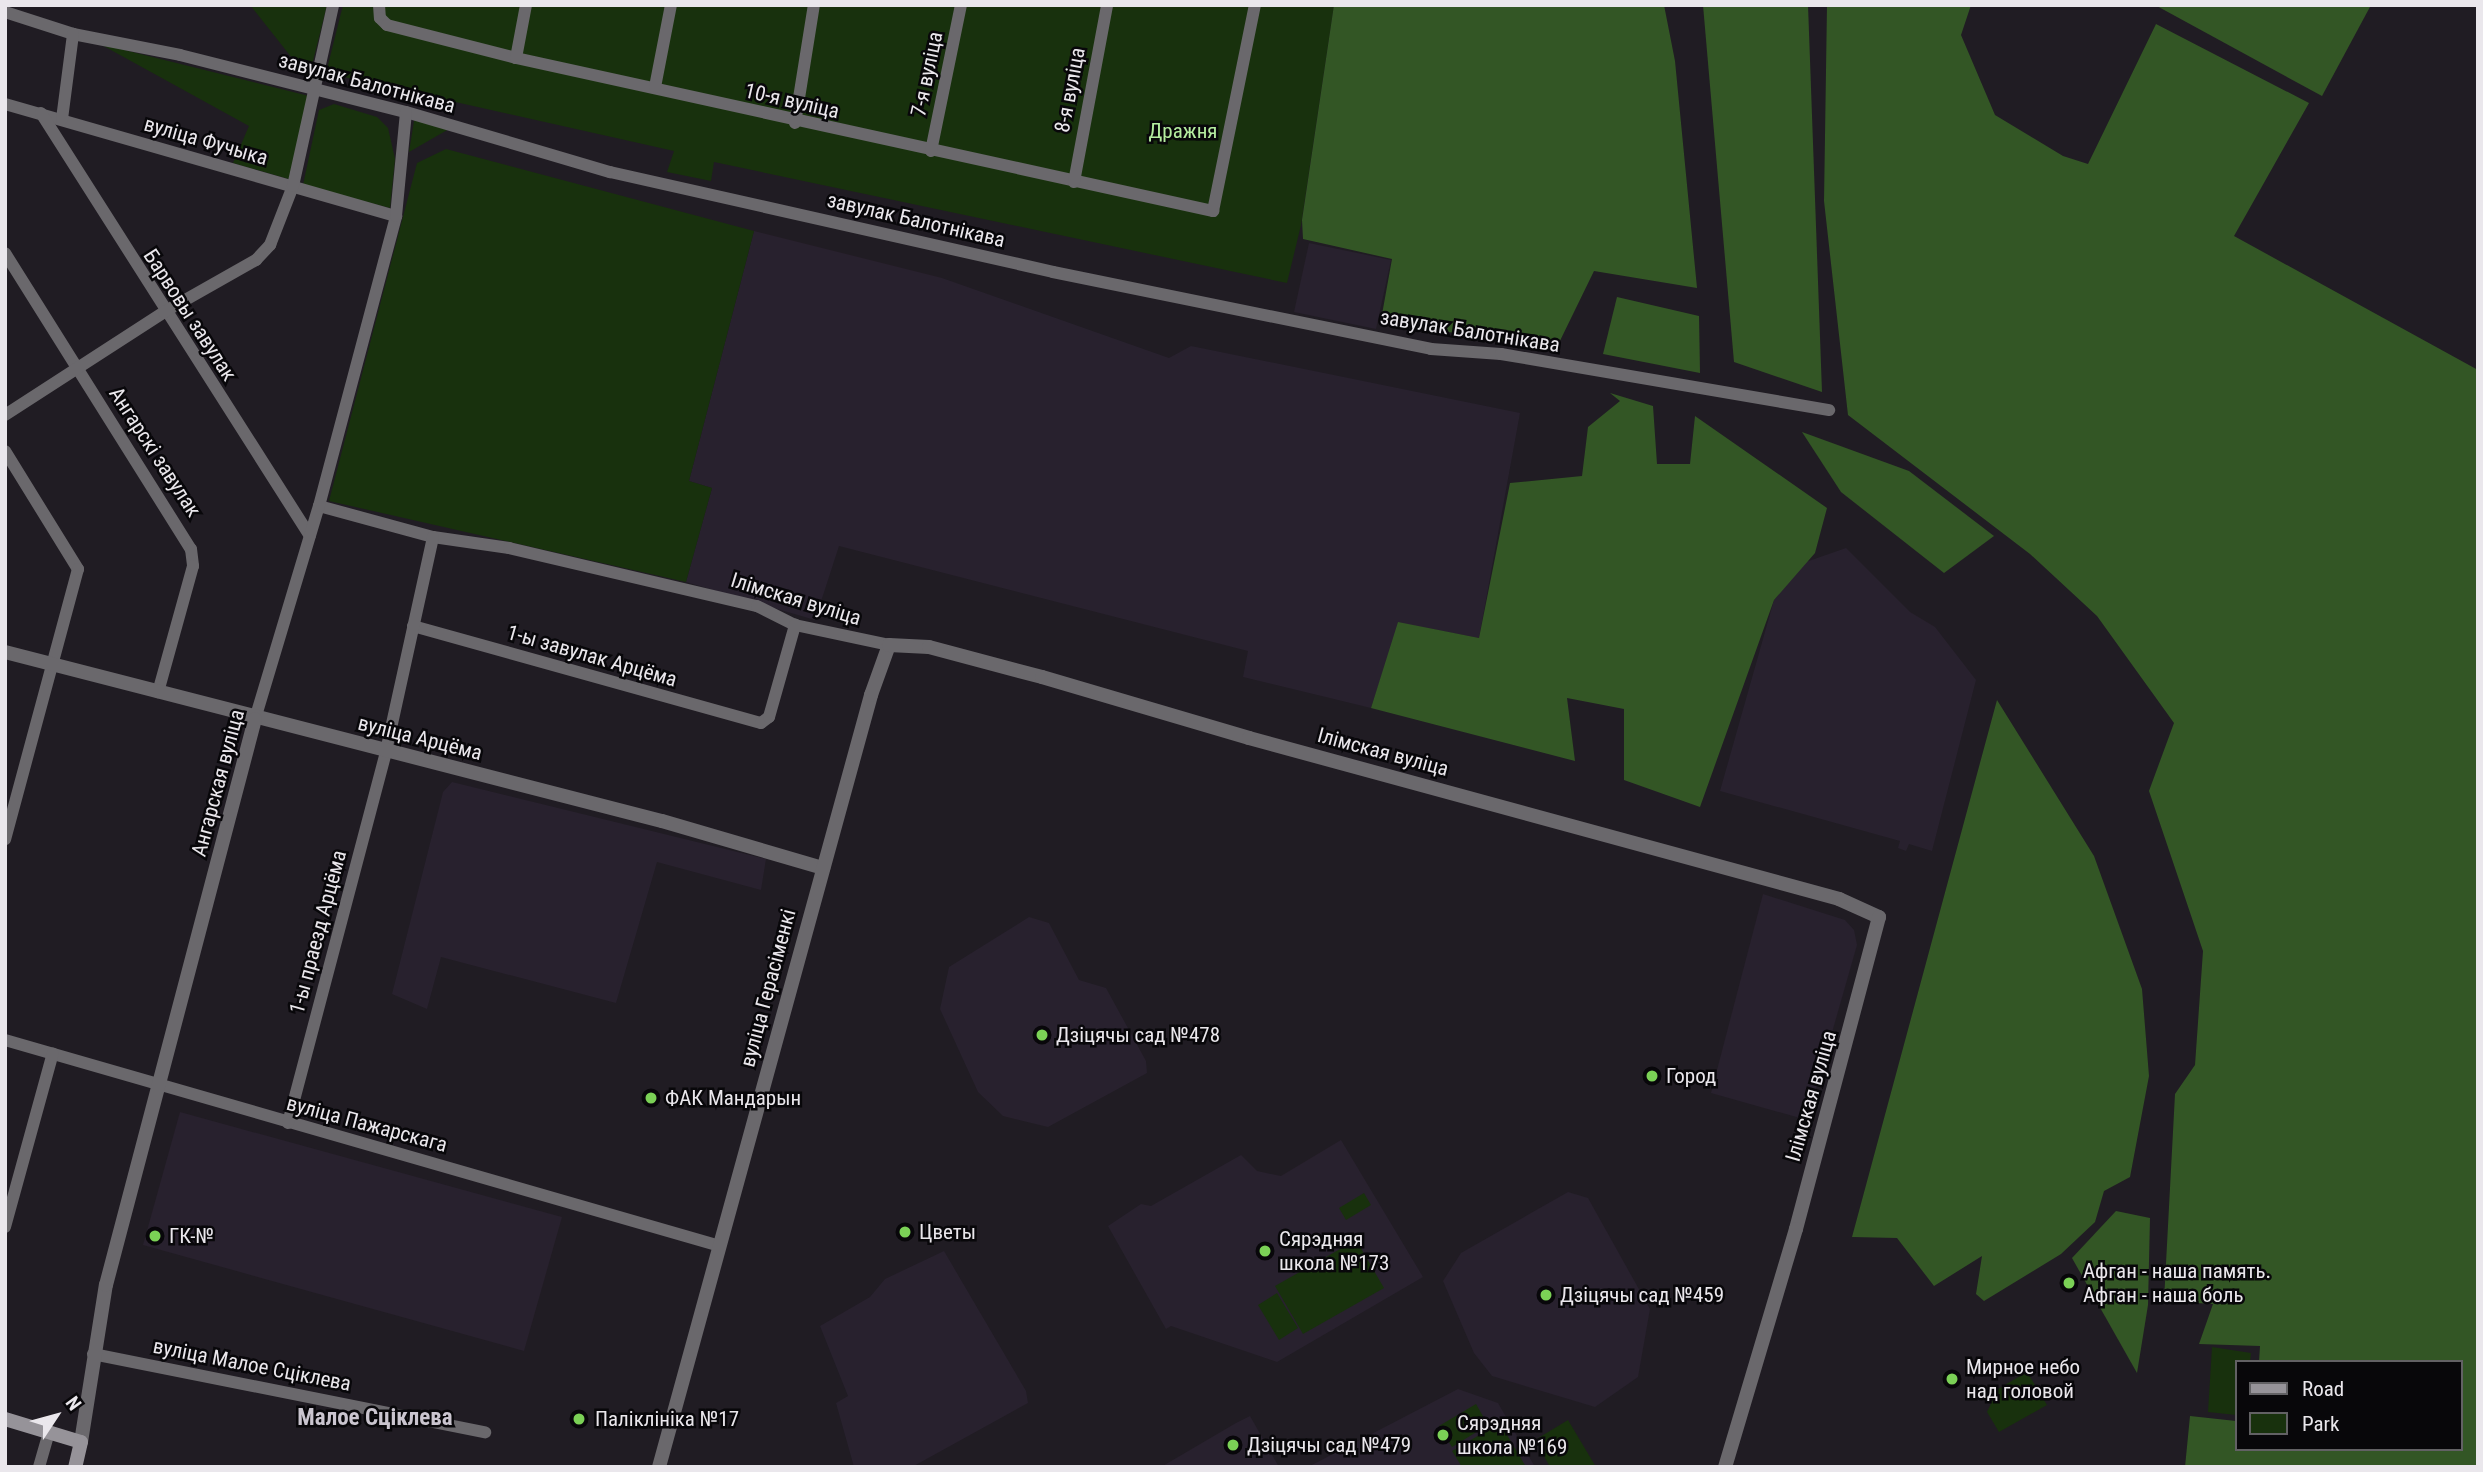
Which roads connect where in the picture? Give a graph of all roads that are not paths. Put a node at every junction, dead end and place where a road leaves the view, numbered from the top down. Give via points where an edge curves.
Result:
1 (333, 5) edge
2 (379, 5) edge
3 (526, 5) edge
4 (671, 5) edge
5 (814, 5) edge
6 (961, 5) edge
7 (1107, 5) edge
8 (1255, 5) edge
9 (5, 12) edge
10 (73, 34) junction
11 (516, 58) junction
12 (655, 88) junction
13 (314, 89) junction
14 (5, 104) edge
15 (406, 112) junction
16 (41, 113) junction
17 (62, 119) junction
18 (795, 123) junction
19 (931, 151) junction
20 (1074, 182) junction
21 (293, 186) junction
22 (397, 216) junction
23 (5, 253) edge
24 (164, 312) junction
25 (79, 369) junction
26 (1829, 410) dead end
27 (5, 415) edge
28 (5, 451) edge
29 (319, 506) junction
30 (310, 536) junction
31 (433, 537) junction
32 (795, 625) junction
33 (413, 626) junction
34 (889, 645) junction
35 (5, 652) edge
36 (54, 665) junction
37 (158, 692) junction
38 (256, 719) junction
39 (386, 751) junction
40 (5, 839) edge
41 (824, 868) junction
42 (5, 1040) edge
43 (53, 1053) junction
44 (160, 1085) junction
45 (288, 1123) junction
46 (5, 1227) edge
47 (720, 1246) junction
48 (93, 1354) junction
49 (5, 1419) edge
50 (49, 1431) junction
51 (485, 1432) dead end
52 (81, 1442) junction
53 (39, 1467) edge
54 (75, 1467) edge
55 (659, 1467) edge
56 (1726, 1467) edge

1 - 13 street
2 - 11 street, 10-я вуліца via 380,19 387,25
3 - 11 street
4 - 12 street
5 - 18 street
6 - 19 street, 7-я вуліца
7 - 20 street, 8-я вуліца
8 - 20 street, 10-я вуліца via 1213,211
9 - 10 street, завулак Балотнікава
10 - 13 street, завулак Балотнікава
10 - 17 street
11 - 12 street, 10-я вуліца
12 - 18 street, 10-я вуліца
13 - 15 street, завулак Балотнікава
13 - 21 street
14 - 16 street, вуліца Фучыка
15 - 22 street, Ангарская вуліца
15 - 26 street, завулак Балотнікава via 610,172 1053,272 1431,349 1501,354
16 - 17 street, вуліца Фучыка
16 - 24 street, Барвовы завулак
17 - 21 street, вуліца Фучыка
18 - 19 street, 10-я вуліца
19 - 20 street, 10-я вуліца
21 - 22 street, вуліца Фучыка
21 - 24 street via 279,229 256,260
22 - 29 street, Ангарская вуліца
23 - 25 street, Ангарскі завулак
24 - 25 street
24 - 30 street, Барвовы завулак
25 - 27 street
25 - 37 street, Ангарскі завулак via 191,549 193,566
28 - 36 street via 78,569
29 - 30 street, Ангарская вуліца
29 - 31 street, Ілімская вуліца
30 - 38 street, Ангарская вуліца
31 - 32 street, Ілімская вуліца via 509,548 757,606
31 - 33 street
32 - 33 street, 1-ы завулак Арцёма via 769,718 761,723
32 - 34 street, Ілімская вуліца
33 - 39 street
34 - 41 street, вуліца Герасіменкі via 883,652
34 - 56 street, Ілімская вуліца via 929,647 1042,677 1839,899 1879,917 1796,1229
35 - 36 street, вуліца Арцёма
36 - 37 street, вуліца Арцёма
36 - 40 street
37 - 38 street, вуліца Арцёма
38 - 39 street, вуліца Арцёма
38 - 44 street, Ангарская вуліца
39 - 41 street, вуліца Арцёма via 662,821
39 - 45 street, 1-ы праезд Арцёма
41 - 47 street, вуліца Герасіменкі
42 - 43 street, вуліца Пажарскага
43 - 44 street, вуліца Пажарскага
43 - 46 street
44 - 45 street, вуліца Пажарскага
44 - 48 street, Ангарская вуліца via 106,1285
45 - 47 street, вуліца Пажарскага
47 - 55 street, вуліца Герасіменкі
48 - 51 street, вуліца Малое Сціклева
48 - 52 street, Ангарская вуліца
49 - 50 main road
50 - 52 main road
50 - 53 street
52 - 54 main road, Ангарская вуліца

